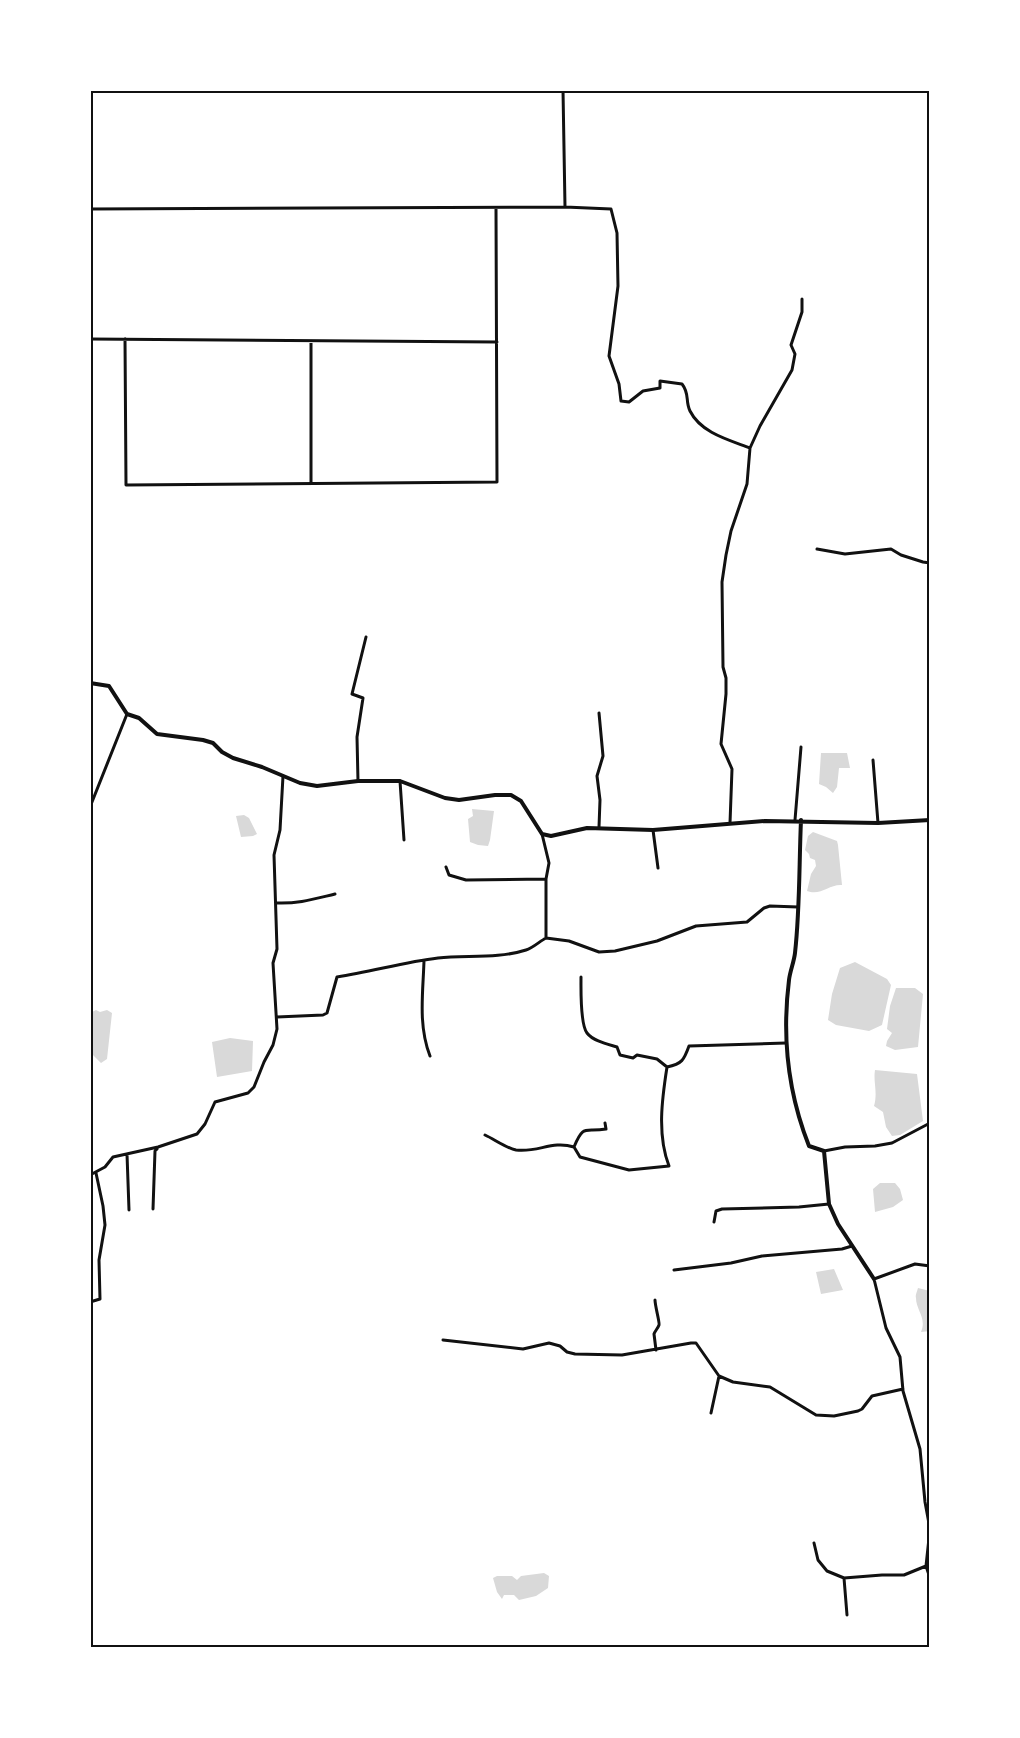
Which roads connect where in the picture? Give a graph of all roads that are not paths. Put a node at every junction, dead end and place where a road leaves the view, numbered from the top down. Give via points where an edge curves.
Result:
1 (563, 90) edge
2 (565, 207) junction
3 (90, 209) edge
4 (496, 209) junction
5 (802, 299) dead end
6 (90, 339) edge
7 (125, 339) junction
8 (311, 341) junction
9 (497, 342) junction
10 (750, 448) junction
11 (311, 482) junction
12 (817, 549) dead end
13 (930, 562) edge
14 (366, 636) dead end
15 (90, 683) edge
16 (599, 713) dead end
17 (127, 714) junction
18 (801, 747) dead end
19 (873, 760) dead end
20 (283, 776) junction
21 (358, 781) junction
22 (400, 782) junction
23 (90, 807) edge
24 (798, 820) junction
25 (930, 820) edge
26 (730, 823) junction
27 (878, 823) junction
28 (599, 827) junction
29 (653, 830) junction
30 (542, 834) junction
31 (404, 840) dead end
32 (446, 867) dead end
33 (658, 868) dead end
34 (546, 879) junction
35 (335, 894) dead end
36 (276, 903) junction
37 (798, 907) junction
38 (546, 938) junction
39 (424, 961) junction
40 (581, 977) dead end
41 (277, 1017) junction
42 (786, 1043) junction
43 (430, 1056) dead end
44 (667, 1067) junction
45 (605, 1123) dead end
46 (930, 1123) edge
47 (485, 1134) dead end
48 (158, 1147) junction
49 (574, 1147) junction
50 (824, 1152) junction
51 (127, 1155) junction
52 (96, 1173) junction
53 (90, 1174) edge
54 (829, 1204) junction
55 (153, 1209) dead end
56 (129, 1210) dead end
57 (714, 1222) dead end
58 (852, 1246) junction
59 (930, 1266) edge
60 (674, 1270) dead end
61 (874, 1279) junction
62 (655, 1300) dead end
63 (90, 1302) edge
64 (443, 1340) dead end
65 (656, 1350) junction
66 (719, 1376) junction
67 (903, 1389) junction
68 (711, 1413) dead end
69 (814, 1543) dead end
70 (927, 1566) junction
71 (844, 1578) junction
72 (930, 1578) edge
73 (847, 1615) dead end

1 - 2 street
2 - 4 street
2 - 10 street via 611,209 617,233 618,286 609,356 621,401 629,402 643,391 660,388 660,381 682,384 688,391 690,410 701,426
3 - 4 street
4 - 9 street
5 - 10 street via 802,312 790,345 795,354 792,370
6 - 7 street
7 - 8 street
7 - 11 street via 126,485
8 - 9 street
8 - 11 street
9 - 11 street via 497,482
10 - 26 street via 747,484 731,531 722,582 726,694 721,744 732,769
12 - 13 street via 845,554 891,549
14 - 21 street via 352,694 363,698 357,737
15 - 17 street via 109,686
16 - 28 street via 603,756 597,777
17 - 20 street via 139,718 157,734 213,743 233,758
17 - 23 street
18 - 24 street
19 - 27 street
20 - 21 street via 316,786
20 - 36 street via 274,855
21 - 22 street
22 - 30 street via 459,800 510,795 521,801
22 - 31 street
24 - 26 street
24 - 27 street
24 - 37 street
25 - 27 street
26 - 29 street
28 - 29 street
28 - 30 street via 551,836
29 - 33 street
30 - 34 street via 549,863
32 - 34 street via 449,875 466,880
34 - 38 street
35 - 36 street via 294,904
36 - 41 street via 277,949 273,963
37 - 38 street via 770,906 747,922 696,926 615,951 599,952
37 - 42 street
38 - 39 street via 529,950
39 - 41 street via 337,977 327,1013
39 - 43 street via 422,1017
40 - 44 street via 585,1031 592,1038 616,1047 620,1054 657,1059
41 - 48 street via 273,1045 254,1087 248,1093 214,1102 197,1134
42 - 44 street via 689,1046 680,1064
42 - 50 street via 789,1074 804,1132 809,1146
44 - 49 street via 662,1094 662,1135 669,1166 630,1170 580,1157
45 - 49 street via 606,1129 586,1128
46 - 50 street via 892,1143
47 - 49 street via 514,1150 561,1143
48 - 51 street
48 - 55 street via 153,1170
50 - 54 street
51 - 52 street via 113,1157
51 - 56 street
52 - 53 street
52 - 63 street via 105,1225 99,1260 100,1299
54 - 57 street via 722,1209 716,1211
54 - 58 street
58 - 60 street
58 - 61 street
59 - 61 street via 915,1264
61 - 67 street via 886,1328 900,1358
62 - 65 street via 660,1322 654,1334
64 - 65 street via 523,1349 549,1343 575,1354 622,1355
65 - 66 street via 696,1343
66 - 67 street via 770,1388 816,1415 858,1411 872,1396
66 - 68 street
67 - 70 street via 923,1465 930,1529
69 - 71 street via 818,1560 827,1571
70 - 71 street via 904,1575
70 - 72 street
71 - 73 street

